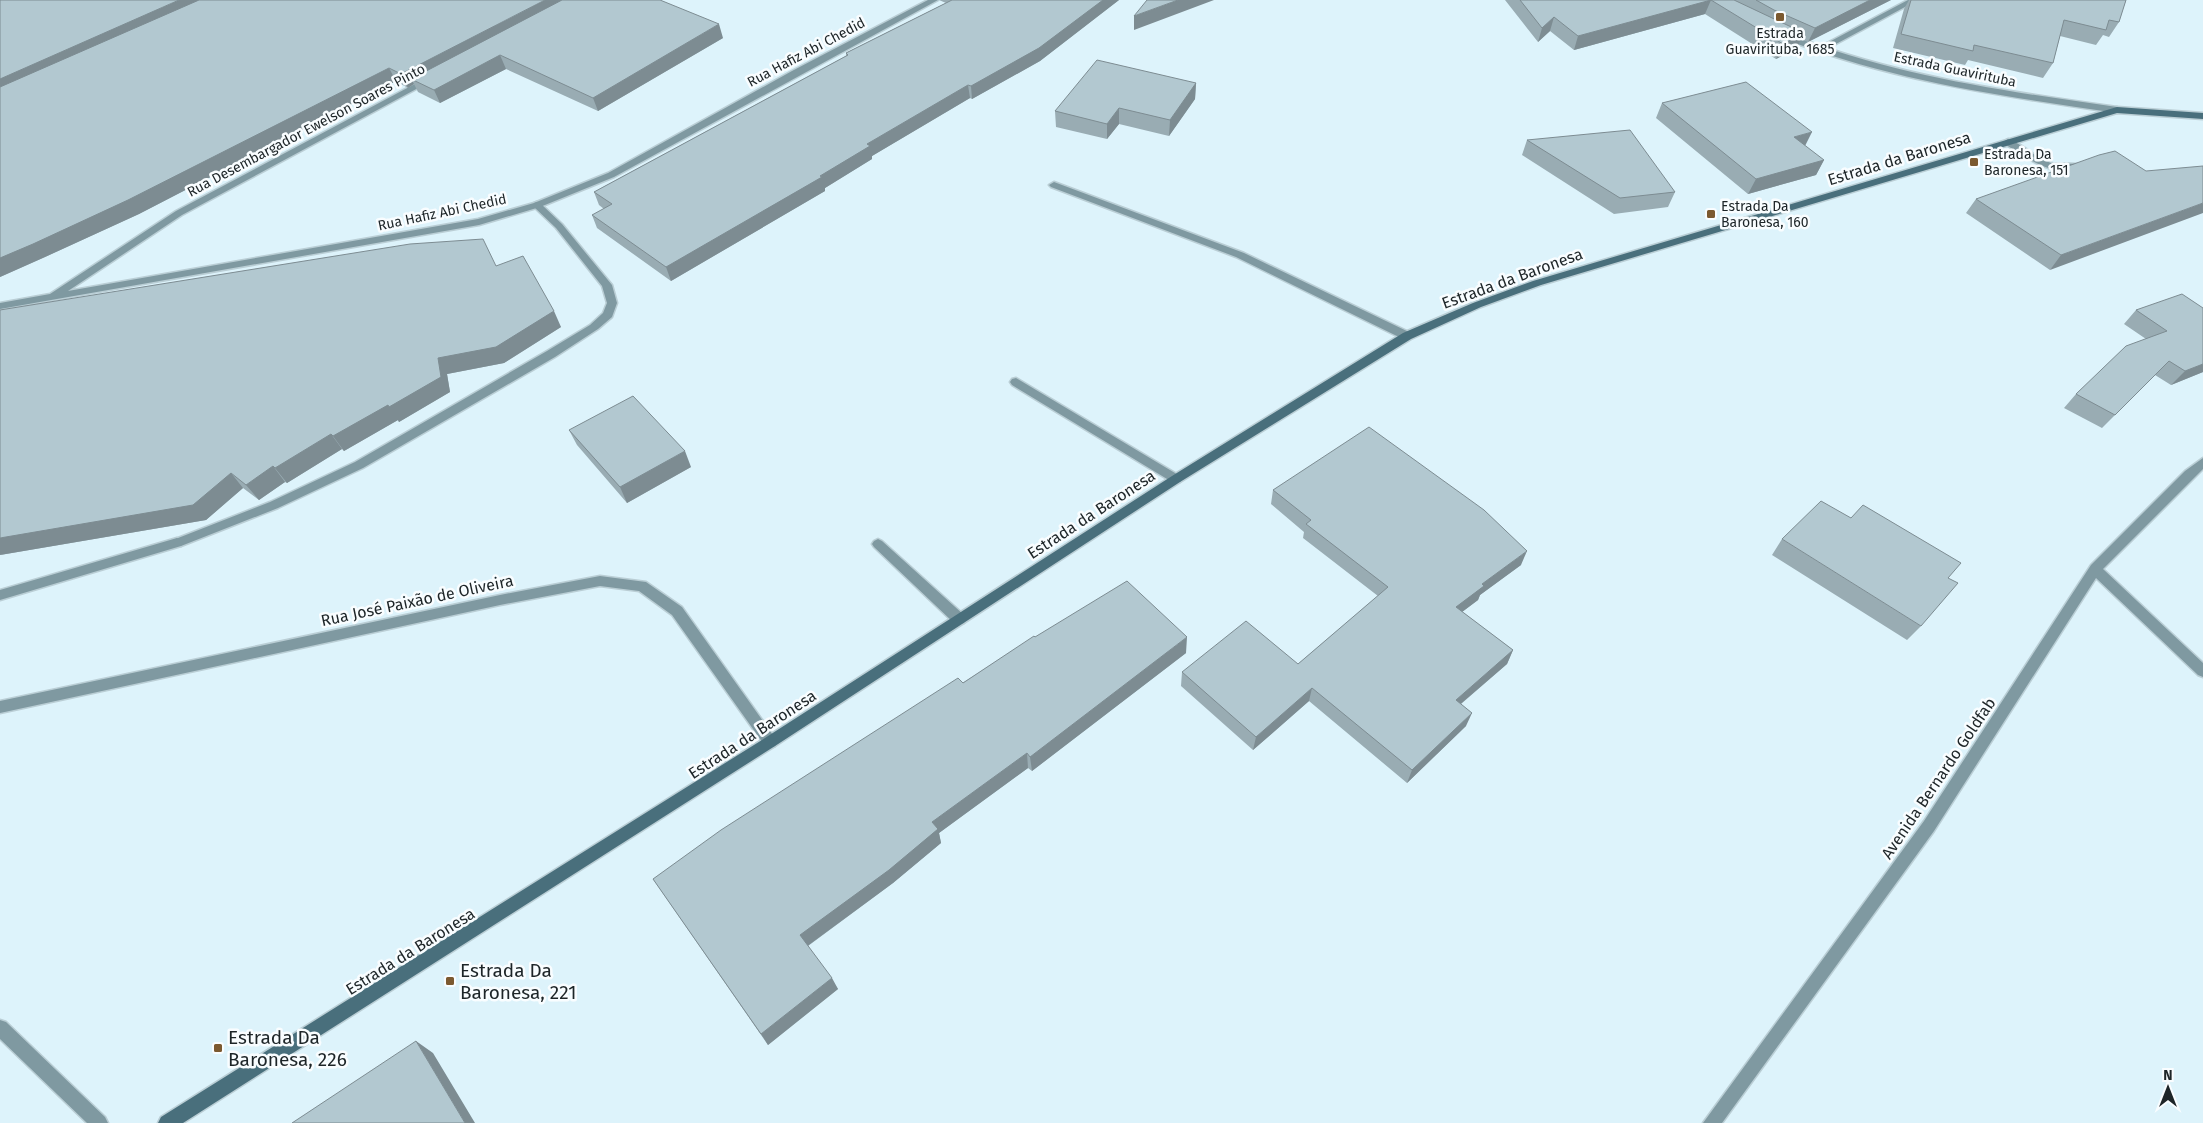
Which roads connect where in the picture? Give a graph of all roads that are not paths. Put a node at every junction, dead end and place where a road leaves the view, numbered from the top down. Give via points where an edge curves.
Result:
1 (934, 0) edge
2 (1914, 0) edge
3 (1774, 32) edge
4 (1818, 50) junction
5 (434, 78) edge
6 (2117, 110) junction
7 (2203, 116) edge
8 (2008, 142) junction
9 (2086, 165) edge
10 (1054, 186) dead end
11 (537, 205) junction
12 (49, 298) junction
13 (0, 306) edge
14 (1406, 336) junction
15 (1016, 382) dead end
16 (2203, 462) edge
17 (1176, 479) junction
18 (878, 544) dead end
19 (2095, 569) junction
20 (0, 595) edge
21 (959, 619) junction
22 (2203, 671) edge
23 (0, 707) edge
24 (770, 742) junction
25 (0, 1028) edge
26 (100, 1123) edge
27 (167, 1123) edge
28 (1712, 1123) edge

1 - 11 street, Rua Hafiz Abi Chedid via 611,175
2 - 4 street
3 - 4 street, Estrada Guavirituba
4 - 6 street, Estrada Guavirituba via 1932,80
5 - 12 street, Rua Desembargador Ewelson Soares Pinto via 179,213
6 - 7 main road, Estrada Guavirituba
6 - 8 main road, Estrada da Baronesa
8 - 9 street via 2041,164 2056,168
8 - 14 main road, Estrada da Baronesa via 1537,283
10 - 14 street via 1240,255
11 - 12 street, Rua Hafiz Abi Chedid via 479,222
11 - 20 street via 559,226 607,285 612,303 608,315 594,327 359,465 274,505 177,543
12 - 13 street, Rua Hafiz Abi Chedid
14 - 17 main road, Estrada da Baronesa
15 - 17 street
16 - 19 street, Avenida Bernardo Goldfab
17 - 21 main road, Estrada da Baronesa
18 - 21 street
19 - 22 street
19 - 28 street, Avenida Bernardo Goldfab via 1929,826
21 - 24 main road, Estrada da Baronesa
23 - 24 street, Rua José Paixão de Oliveira via 600,581 642,586 677,611
24 - 27 main road, Estrada da Baronesa
25 - 26 street

